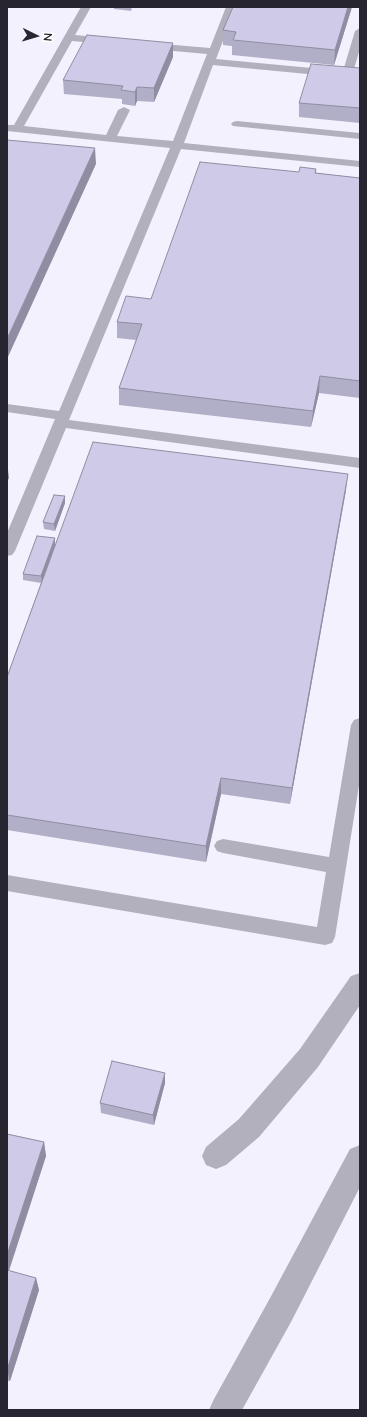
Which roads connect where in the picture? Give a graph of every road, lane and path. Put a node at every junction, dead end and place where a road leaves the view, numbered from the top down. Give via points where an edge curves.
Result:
1 (86, 7) edge
2 (231, 7) edge
3 (360, 31) edge
4 (69, 38) junction
5 (114, 42) edge
6 (137, 44) edge
7 (212, 57) junction
8 (347, 75) junction
9 (360, 76) edge
10 (124, 110) dead end
11 (237, 124) dead end
12 (256, 126) junction
13 (12, 129) edge
14 (360, 136) edge
15 (110, 139) junction
16 (177, 145) junction
17 (247, 153) junction
18 (360, 164) edge
19 (7, 408) edge
20 (62, 419) junction
21 (360, 463) edge
22 (7, 551) edge
23 (360, 725) edge
24 (224, 846) dead end
25 (337, 866) junction
26 (7, 883) edge
27 (360, 984) edge
28 (216, 1156) dead end
29 (360, 1158) edge
30 (225, 1410) edge

1 - 4 lane
2 - 7 lane
3 - 8 lane
4 - 5 lane
4 - 13 lane
6 - 7 lane
7 - 8 lane
7 - 16 lane
8 - 9 lane
10 - 15 lane
11 - 12 lane
12 - 14 lane
12 - 17 lane
13 - 15 lane
15 - 16 lane
16 - 17 lane
16 - 20 lane
17 - 18 lane
19 - 20 lane
20 - 21 lane
20 - 22 lane
23 - 25 lane
24 - 25 lane
25 - 26 lane via 325,937
27 - 28 street via 304,1064 249,1128
29 - 30 street

